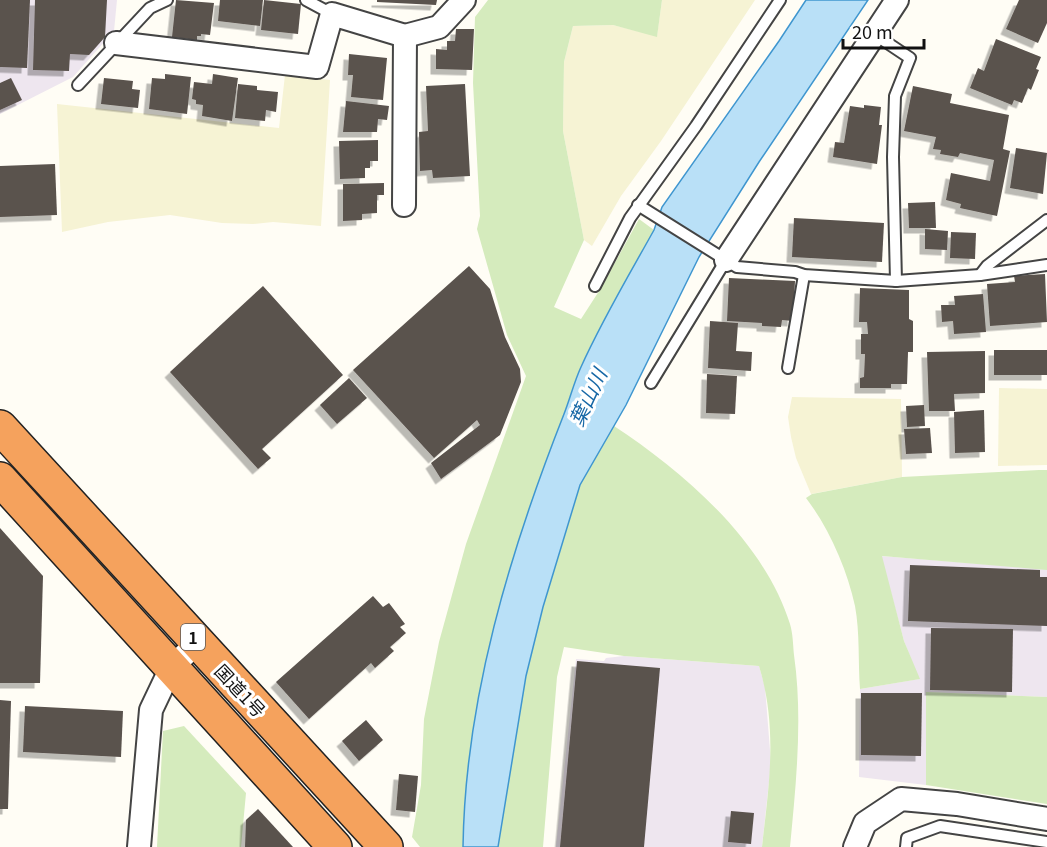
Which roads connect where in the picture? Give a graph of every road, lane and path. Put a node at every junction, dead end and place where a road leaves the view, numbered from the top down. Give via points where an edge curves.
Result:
1 (167, 0) edge
2 (306, 0) edge
3 (464, 0) edge
4 (780, 0) edge
5 (897, 0) edge
6 (332, 14) junction
7 (874, 34) junction
8 (405, 36) junction
9 (116, 43) junction
10 (78, 85) dead end
11 (405, 205) dead end
12 (641, 208) junction
13 (1047, 220) edge
14 (721, 257) junction
15 (1047, 265) edge
16 (804, 275) junction
17 (980, 275) junction
18 (896, 281) junction
19 (595, 286) dead end
20 (788, 368) dead end
21 (651, 383) dead end
22 (0, 427) edge
23 (0, 479) edge
24 (198, 642) junction
25 (171, 668) junction
26 (1047, 819) edge
27 (1047, 842) edge
28 (139, 847) edge
29 (335, 847) edge
30 (386, 847) edge
31 (855, 847) edge
32 (906, 847) edge

1 - 9 lane via 150,8
2 - 6 lane
3 - 8 street via 440,27
4 - 12 lane
5 - 7 street
6 - 8 street
6 - 9 street via 317,67
7 - 14 street
7 - 18 lane via 910,58 895,96
8 - 11 street
9 - 10 lane
12 - 14 lane
12 - 19 lane via 630,218
13 - 17 lane
14 - 16 lane via 737,267
14 - 21 lane
15 - 17 lane
16 - 18 lane
16 - 20 lane
17 - 18 lane
22 - 24 highway, 国道1号 / 1
23 - 25 highway, 国道1号 / 1
24 - 25 street
24 - 30 highway, 国道1号 / 1
25 - 28 street via 151,710
25 - 29 highway, 国道1号 / 1
26 - 31 street via 901,799 865,823
27 - 32 lane via 940,826 907,838

